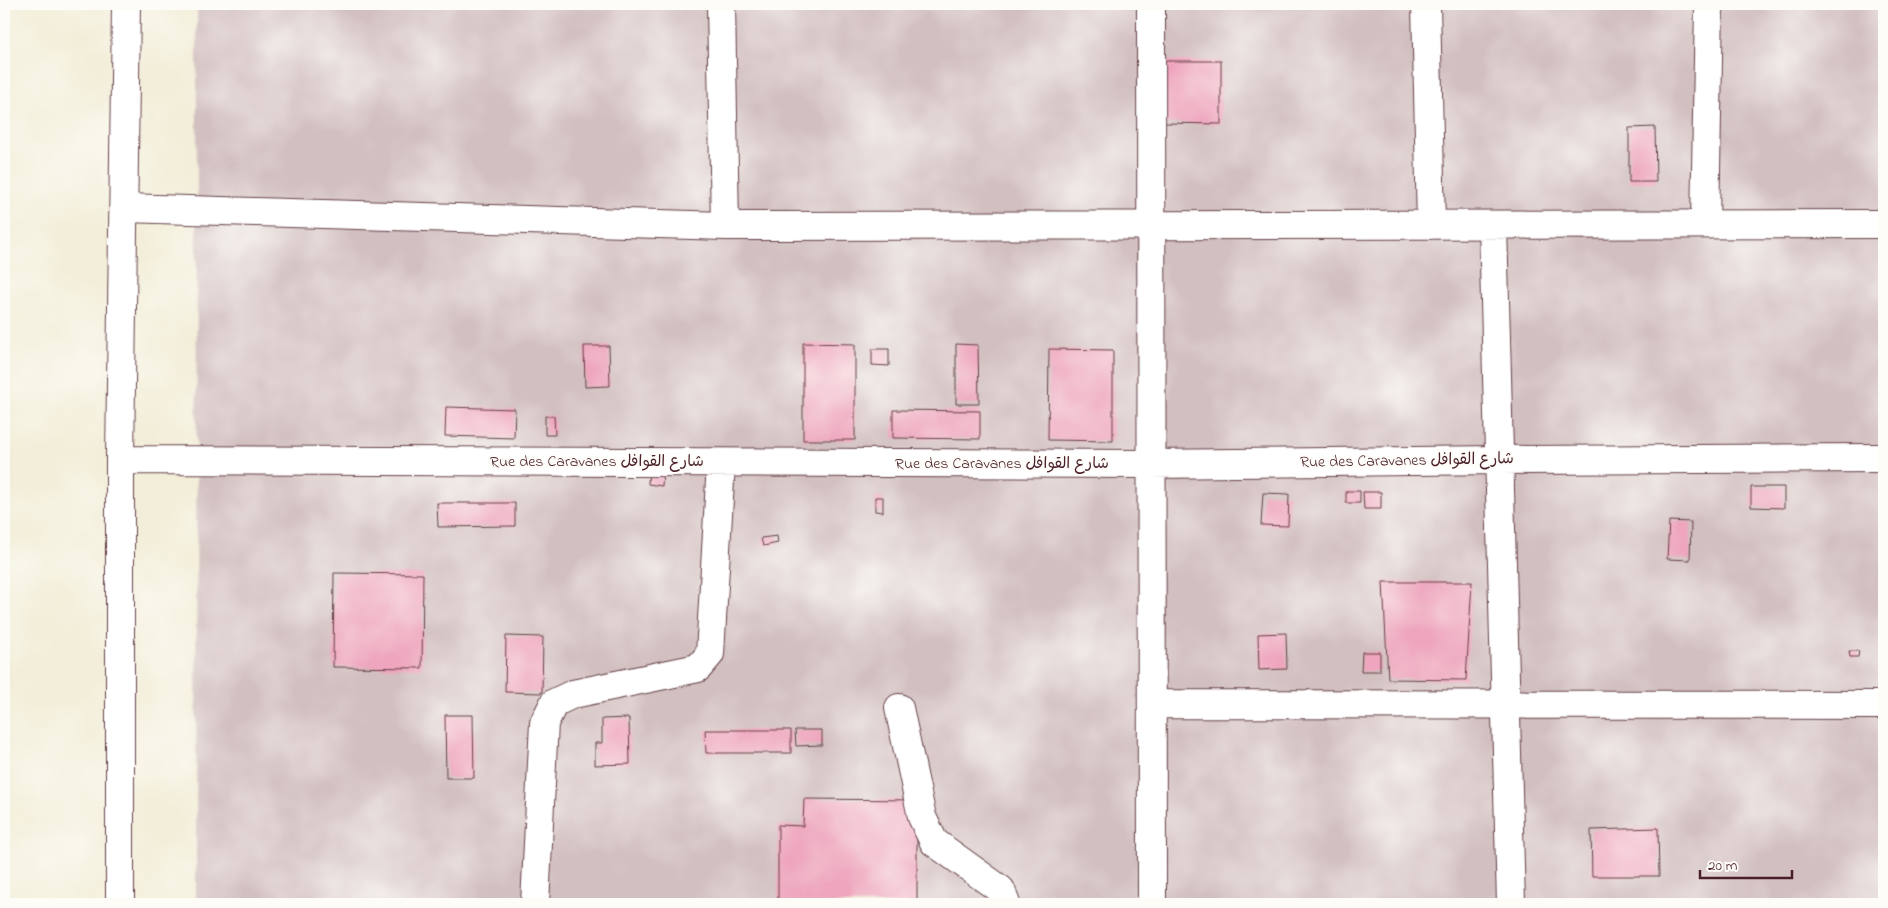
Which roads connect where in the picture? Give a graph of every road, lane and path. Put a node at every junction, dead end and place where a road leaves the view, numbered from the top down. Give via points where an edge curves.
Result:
1 (126, 4) edge
2 (721, 4) edge
3 (1152, 4) edge
4 (1426, 4) edge
5 (1708, 4) edge
6 (124, 208) junction
7 (1705, 224) junction
8 (1884, 224) edge
9 (1431, 225) junction
10 (1493, 225) junction
11 (725, 226) junction
12 (1151, 226) junction
13 (1884, 458) edge
14 (120, 460) junction
15 (1499, 460) junction
16 (721, 463) junction
17 (1152, 464) junction
18 (1152, 704) junction
19 (1506, 704) junction
20 (1884, 705) edge
21 (899, 708) dead end
22 (120, 904) edge
23 (535, 904) edge
24 (1006, 904) edge
25 (1152, 904) edge
26 (1511, 904) edge

1 - 6 street
2 - 11 street
3 - 12 street
4 - 9 street
5 - 7 street
6 - 11 street
6 - 14 street
7 - 8 street
7 - 10 street
9 - 10 street
9 - 12 street
10 - 15 street
11 - 12 street
12 - 17 street
13 - 15 street, Rue des Caravanes شارع القوافل
14 - 16 street, Rue des Caravanes شارع القوافل
14 - 22 street
15 - 17 street, Rue des Caravanes شارع القوافل
15 - 19 street
16 - 17 street, Rue des Caravanes شارع القوافل
16 - 23 street via 710,654 698,668 573,694 554,703 544,723
17 - 18 street
18 - 19 street
18 - 25 street
19 - 20 street
19 - 26 street
21 - 24 street via 922,817 934,842 1001,890

